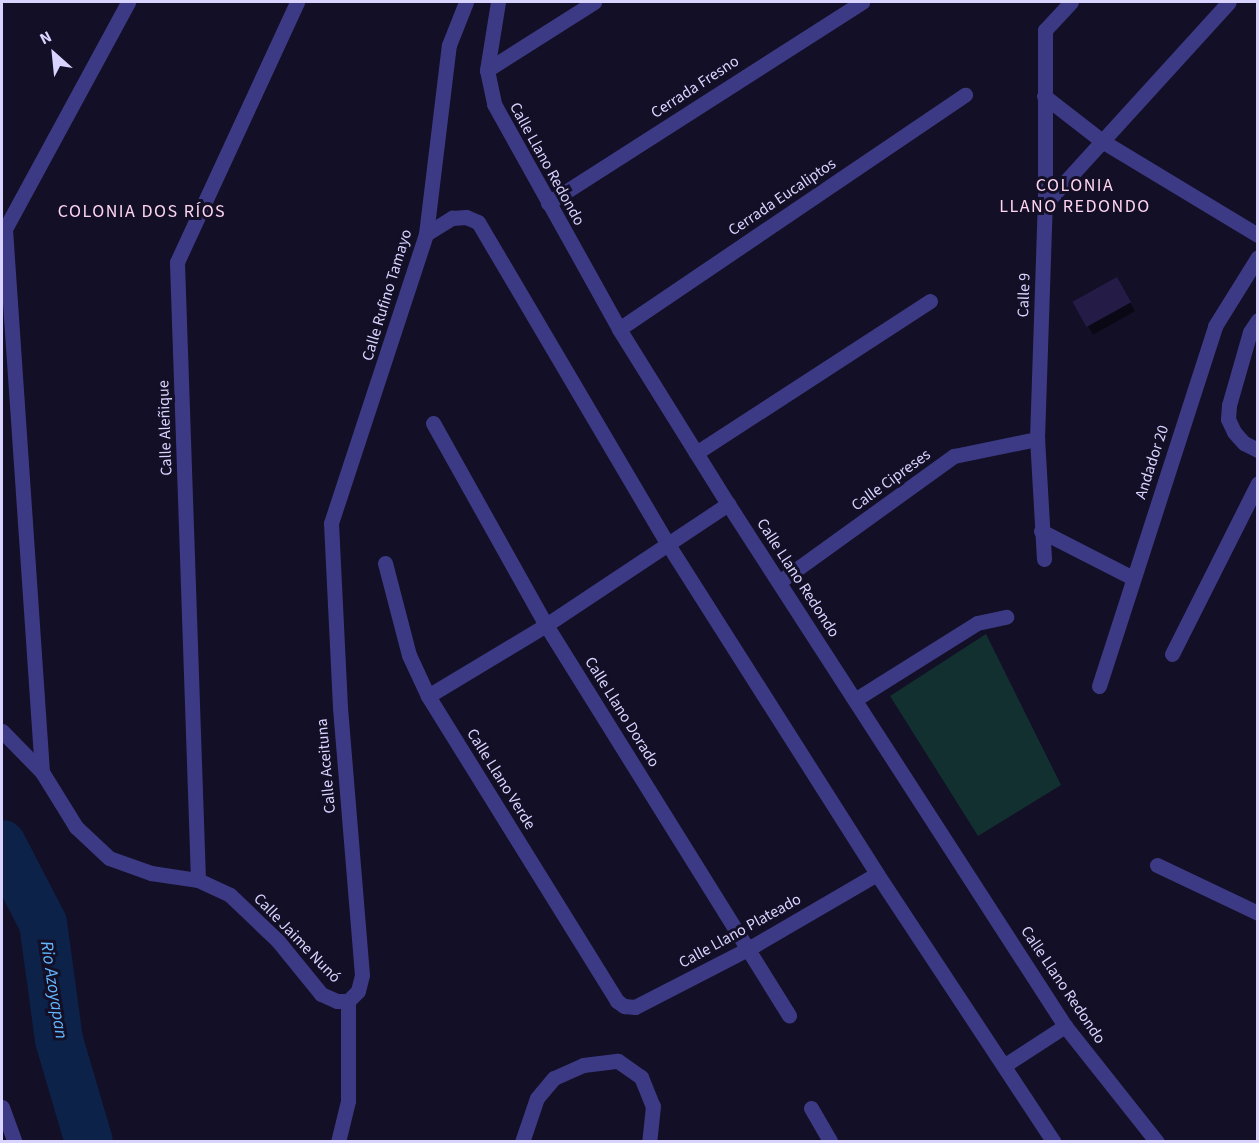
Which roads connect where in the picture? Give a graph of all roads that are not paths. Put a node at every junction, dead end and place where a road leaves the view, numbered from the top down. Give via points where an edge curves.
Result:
1 (128, 2) edge
2 (297, 2) edge
3 (466, 2) edge
4 (498, 2) edge
5 (594, 2) edge
6 (862, 2) edge
7 (1071, 2) edge
8 (1229, 2) edge
9 (487, 70) junction
10 (964, 95) dead end
11 (1044, 96) junction
12 (1102, 141) junction
13 (548, 203) junction
14 (1044, 204) junction
15 (426, 234) junction
16 (1257, 235) edge
17 (1257, 257) edge
18 (930, 301) dead end
19 (1257, 320) edge
20 (619, 328) junction
21 (433, 423) dead end
22 (1037, 439) junction
23 (1257, 450) edge
24 (696, 453) junction
25 (1257, 483) edge
26 (728, 504) junction
27 (331, 523) joint
28 (1041, 531) junction
29 (669, 546) junction
30 (1044, 560) dead end
31 (385, 563) dead end
32 (1133, 578) junction
33 (779, 582) junction
34 (1006, 617) dead end
35 (546, 625) junction
36 (1172, 654) dead end
37 (1099, 686) dead end
38 (428, 696) junction
39 (856, 699) junction
40 (2, 731) edge
41 (42, 772) junction
42 (1157, 865) dead end
43 (878, 874) junction
44 (198, 880) junction
45 (1257, 913) edge
46 (748, 949) junction
47 (617, 1000) joint
48 (348, 1001) junction
49 (789, 1016) dead end
50 (1065, 1026) junction
51 (1005, 1065) junction
52 (2, 1107) edge
53 (811, 1108) dead end
54 (15, 1142) edge
55 (338, 1142) edge
56 (522, 1142) edge
57 (648, 1142) edge
58 (831, 1142) edge
59 (1054, 1142) edge
60 (1157, 1142) edge

1 - 41 street via 5,229
2 - 44 street, Calle Aleñique via 177,262
3 - 15 street, Calle Rufino Tamayo via 449,45
4 - 9 street, Calle Llano Redondo
5 - 9 street
6 - 13 street, Cerrada Fresno
7 - 11 street, Calle 9 via 1045,30
8 - 12 street
9 - 13 street, Calle Llano Redondo via 494,104
10 - 20 street, Cerrada Eucaliptos
11 - 12 street
11 - 14 street, Calle 9
12 - 14 street
12 - 16 street
13 - 20 street, Calle Llano Redondo
14 - 22 street, Calle 9
15 - 27 street, Calle Rufino Tamayo
15 - 29 street via 452,218 466,217 478,222
17 - 32 street, Andador 20 via 1215,326
18 - 24 street
19 - 23 street via 1250,332 1228,419 1234,432
20 - 24 street, Calle Llano Redondo
21 - 35 street, Calle Llano Dorado
22 - 28 street, Calle 9
22 - 33 street, Calle Cipreses via 954,456
24 - 26 street, Calle Llano Redondo
25 - 36 street
26 - 29 street
26 - 33 street, Calle Llano Redondo
27 - 48 street, Calle Aceituna via 340,707 362,975 358,991
28 - 30 street, Calle 9
28 - 32 street
29 - 35 street
29 - 43 street
31 - 38 street, Calle Llano Verde via 409,655
32 - 37 street, Andador 20
33 - 39 street, Calle Llano Redondo
34 - 39 street via 977,623
35 - 38 street
35 - 46 street, Calle Llano Dorado
38 - 47 street, Calle Llano Verde
39 - 50 street, Calle Llano Redondo
40 - 41 street, Calle Jaime Nunó
41 - 44 street, Calle Jaime Nunó via 76,827 109,858 150,873
42 - 45 street
43 - 46 street, Calle Llano Plateado
43 - 51 street
44 - 48 street, Calle Jaime Nunó via 230,896 278,942 321,994
46 - 47 street, Calle Llano Plateado via 635,1007 624,1006
46 - 49 street, Calle Llano Dorado
48 - 55 street via 348,1101
50 - 51 street
50 - 60 street, Calle Llano Redondo
51 - 59 street
52 - 54 street
53 - 58 street
56 - 57 street via 537,1098 554,1078 583,1065 618,1061 641,1077 653,1106

